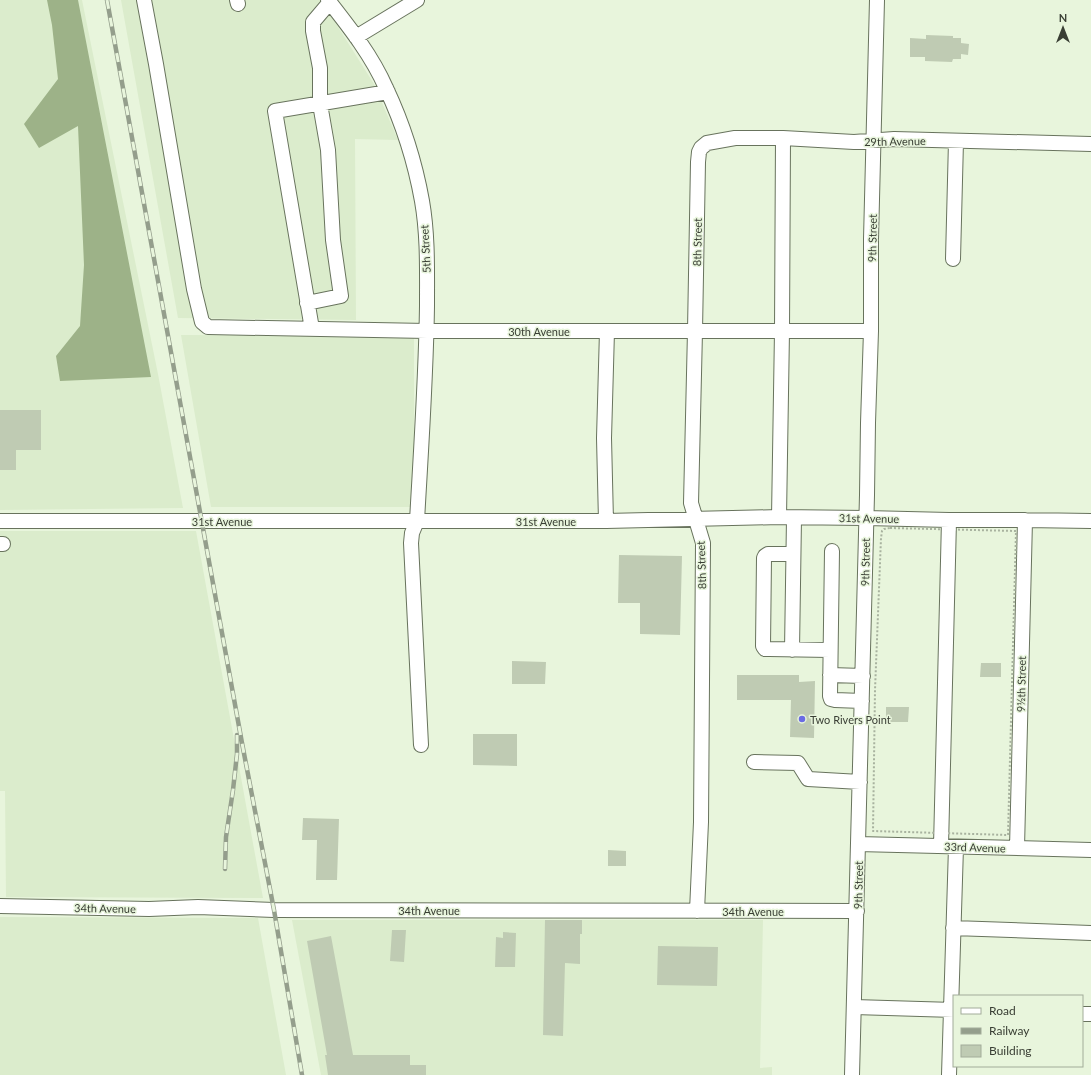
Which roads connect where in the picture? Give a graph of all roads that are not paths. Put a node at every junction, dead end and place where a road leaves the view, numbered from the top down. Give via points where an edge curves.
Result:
1 (144, 0) edge
2 (417, 0) edge
3 (877, 0) edge
4 (329, 1) edge
5 (356, 36) junction
6 (388, 92) junction
7 (320, 104) junction
8 (783, 138) junction
9 (874, 141) junction
10 (956, 141) junction
11 (1091, 144) edge
12 (701, 148) joint
13 (953, 259) dead end
14 (307, 303) junction
15 (312, 329) junction
16 (426, 331) junction
17 (607, 331) junction
18 (695, 331) junction
19 (782, 331) junction
20 (870, 331) junction
21 (779, 517) junction
22 (794, 518) junction
23 (866, 518) junction
24 (696, 519) junction
25 (949, 520) junction
26 (1025, 520) junction
27 (0, 521) edge
28 (417, 521) junction
29 (1091, 521) edge
30 (606, 522) junction
31 (832, 551) dead end
32 (793, 554) junction
33 (792, 650) junction
34 (830, 650) junction
35 (830, 676) junction
36 (862, 676) junction
37 (862, 701) junction
38 (421, 745) dead end
39 (754, 762) dead end
40 (860, 782) junction
41 (858, 844) junction
42 (941, 846) junction
43 (956, 847) junction
44 (1017, 848) junction
45 (1091, 850) edge
46 (0, 906) edge
47 (857, 911) junction
48 (697, 912) junction
49 (953, 928) junction
50 (1091, 933) edge
51 (854, 1007) junction
52 (952, 1010) edge
53 (852, 1075) edge
54 (949, 1075) edge

1 - 15 street, 30th Avenue via 194,289 202,322 208,327
2 - 5 street
3 - 9 street, 9th Street
4 - 5 street, 5th Street
4 - 7 street via 313,22 320,68
5 - 6 street, 5th Street
6 - 7 street
6 - 16 street, 5th Street via 407,140 422,202 427,263
7 - 14 street via 328,150 333,240 341,296
7 - 14 street via 275,111
8 - 9 street, 29th Avenue
8 - 12 street, 29th Avenue via 735,138 712,141
8 - 19 street
9 - 10 street, 29th Avenue
9 - 20 street, 9th Street
10 - 11 street, 29th Avenue
10 - 13 street
12 - 18 street, 8th Street via 698,162
14 - 15 street
15 - 16 street, 30th Avenue
16 - 17 street, 30th Avenue
16 - 28 street, 5th Street
17 - 18 street, 30th Avenue
17 - 30 street via 604,438
18 - 19 street, 30th Avenue
18 - 24 street, 8th Street via 691,503
19 - 20 street, 30th Avenue
19 - 21 street
20 - 23 street, 9th Street
21 - 22 street, 31st Avenue
21 - 24 street, 31st Avenue
22 - 23 street, 31st Avenue
22 - 32 street
23 - 25 street, 31st Avenue
23 - 36 street, 9th Street
24 - 30 street, 31st Avenue
24 - 48 street, 8th Street via 703,543 701,822
25 - 26 street, 31st Avenue
25 - 42 street
26 - 29 street, 31st Avenue
26 - 44 street, 9½th Street
27 - 28 street, 31st Avenue
28 - 30 street, 31st Avenue
28 - 38 street, 5th Street via 411,543
31 - 34 street
32 - 33 street
32 - 33 street via 768,554 764,558 763,646 765,649
33 - 34 street
34 - 35 street
35 - 36 street
35 - 37 street via 831,699
36 - 37 street, 9th Street
37 - 40 street, 9th Street
39 - 40 street via 798,763 808,780
40 - 41 street, 9th Street
41 - 42 street, 33rd Avenue
41 - 47 street, 9th Street
42 - 43 street, 33rd Avenue
43 - 44 street, 33rd Avenue
43 - 49 street
44 - 45 street, 33rd Avenue
46 - 48 street, 34th Avenue
47 - 48 street, 34th Avenue
47 - 51 street, 9th Street
49 - 50 street
49 - 52 street
51 - 52 street
51 - 53 street, 9th Street
52 - 54 street

